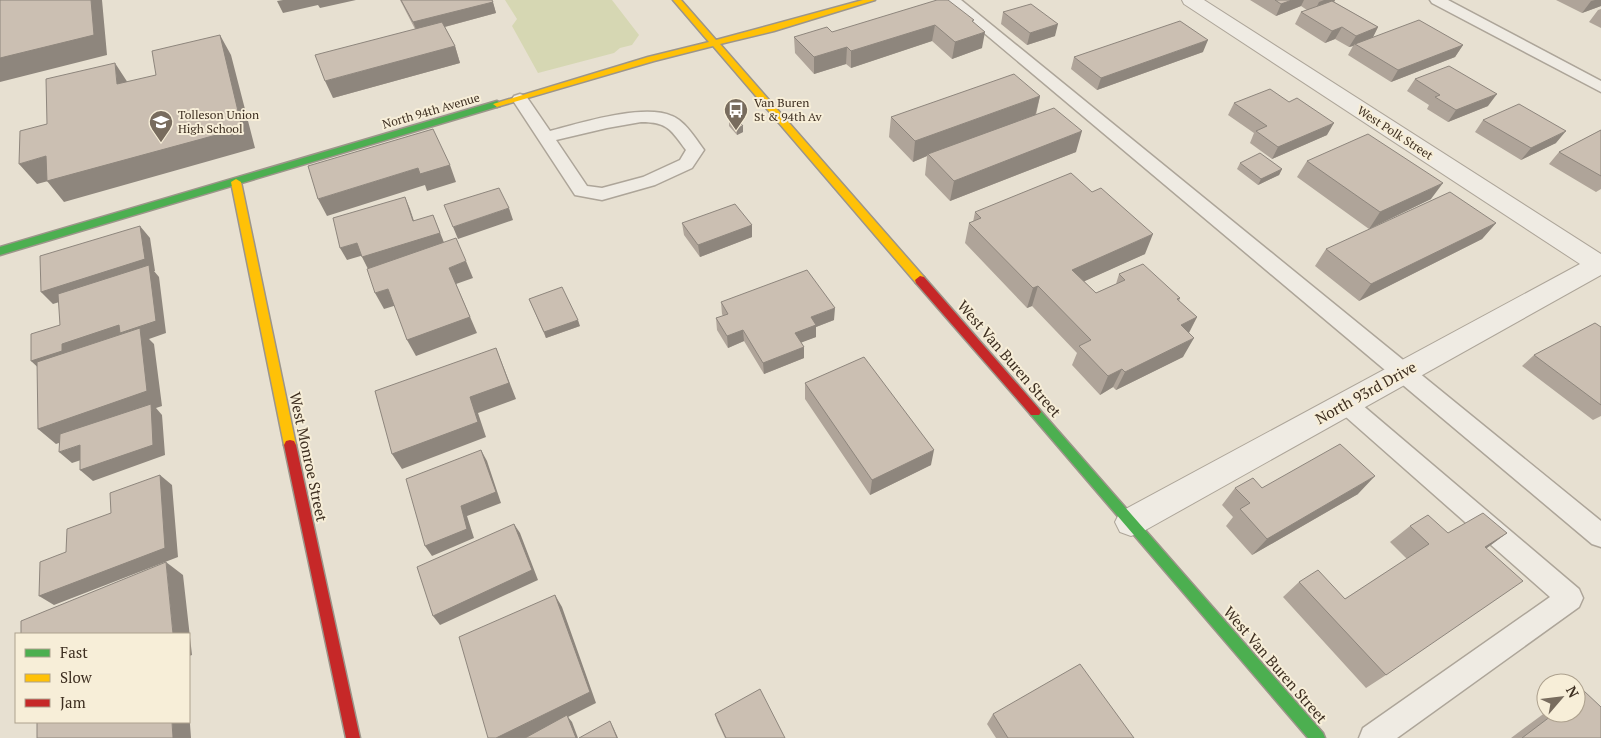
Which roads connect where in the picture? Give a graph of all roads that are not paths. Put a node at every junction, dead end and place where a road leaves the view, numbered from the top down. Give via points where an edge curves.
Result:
1 (677, 0) edge
2 (871, 0) edge
3 (952, 0) edge
4 (1191, 0) edge
5 (1437, 0) edge
6 (715, 43) junction
7 (1007, 45) junction
8 (988, 52) dead end
9 (1601, 87) edge
10 (520, 99) junction
11 (545, 138) junction
12 (236, 182) junction
13 (0, 251) edge
14 (1595, 274) edge
15 (1403, 373) junction
16 (1346, 404) junction
17 (1131, 522) junction
18 (1601, 536) edge
19 (353, 738) edge
20 (1318, 738) edge
21 (1374, 738) edge

1 - 6 street, West Van Buren Street
2 - 6 street, North 94th Avenue
3 - 7 lane
4 - 14 street, West Polk Street
5 - 9 lane
6 - 10 street, North 94th Avenue
6 - 17 street, West Van Buren Street
7 - 8 lane
7 - 15 lane
10 - 11 lane
10 - 12 street, North 94th Avenue
11 - 11 lane via 581,192 602,194 649,181 686,164 695,150 666,119 644,117
12 - 13 street, North 94th Avenue
12 - 19 street, West Monroe Street
14 - 15 street, North 93rd Drive
15 - 16 street, North 93rd Drive
15 - 18 lane
16 - 17 street, North 93rd Drive
16 - 21 lane via 1570,598
17 - 20 street, West Van Buren Street

